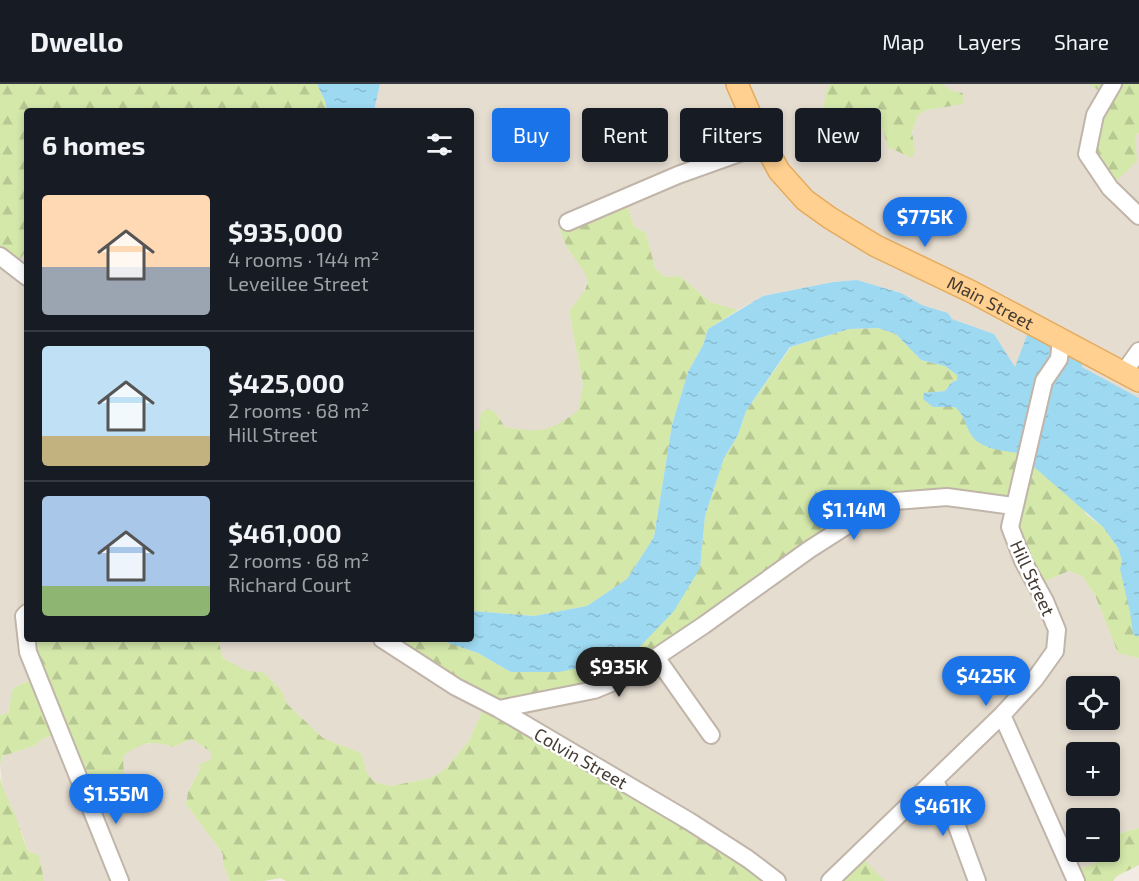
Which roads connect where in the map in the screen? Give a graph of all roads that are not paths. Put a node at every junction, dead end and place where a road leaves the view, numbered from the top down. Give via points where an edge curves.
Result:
1 (737, 84) edge
2 (1113, 84) edge
3 (748, 108) edge
4 (714, 162) edge
5 (774, 162) edge
6 (1139, 216) edge
7 (568, 222) dead end
8 (0, 256) edge
9 (24, 275) edge
10 (1061, 339) junction
11 (1139, 351) edge
12 (1131, 376) edge
13 (1013, 506) junction
14 (27, 642) edge
15 (387, 642) edge
16 (656, 657) junction
17 (499, 709) junction
18 (1002, 715) junction
19 (711, 735) dead end
20 (935, 781) junction
21 (120, 881) edge
22 (777, 881) edge
23 (830, 881) edge
24 (977, 881) edge
25 (1076, 881) edge

1 - 3 main road, Main Street
2 - 6 street via 1095,115 1088,154 1110,188
4 - 7 street
5 - 10 main road, Main Street via 802,198 830,219
8 - 9 street
10 - 12 main road, Main Street
10 - 13 street, Hill Street via 1059,359 1044,381
11 - 12 street
13 - 16 street via 947,497 895,501 857,519 810,549
13 - 18 street, Hill Street via 1010,527 1057,630 1055,651
14 - 21 street
15 - 17 street, Colvin Street via 456,687
16 - 17 street via 627,676 594,690
16 - 19 street
17 - 22 street, Colvin Street via 688,821
18 - 20 street, Hill Street
18 - 25 street
20 - 23 street, Hill Street
20 - 24 street

